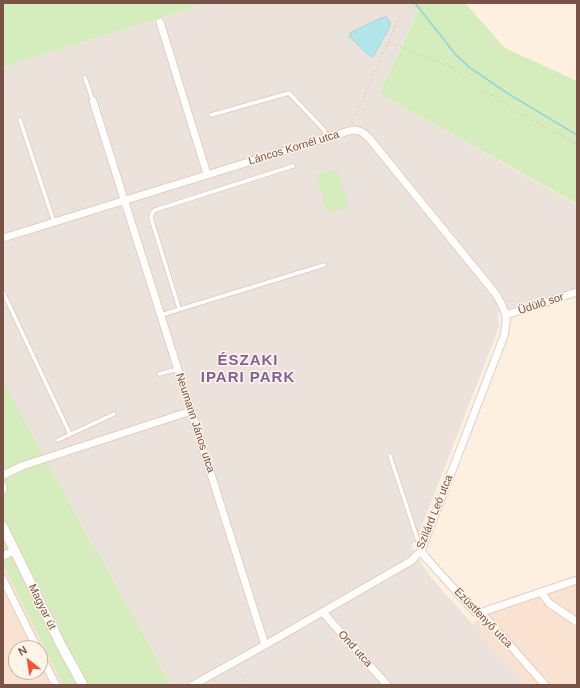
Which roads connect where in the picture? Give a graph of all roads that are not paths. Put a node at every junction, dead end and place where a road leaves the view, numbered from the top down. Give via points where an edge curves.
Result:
1 (160, 22) dead end
2 (85, 78) dead end
3 (93, 101) joint
4 (211, 115) dead end
5 (20, 120) dead end
6 (327, 138) junction
7 (293, 166) dead end
8 (207, 174) junction
9 (124, 200) junction
10 (54, 222) junction
11 (3, 238) edge
12 (324, 264) dead end
13 (3, 292) edge
14 (577, 292) edge
15 (179, 308) junction
16 (161, 315) junction
17 (506, 316) junction
18 (178, 369) junction
19 (159, 374) dead end
20 (191, 411) junction
21 (114, 414) dead end
22 (70, 434) junction
23 (58, 440) dead end
24 (390, 456) dead end
25 (3, 474) edge
26 (3, 483) edge
27 (3, 494) edge
28 (3, 528) edge
29 (14, 551) junction
30 (421, 551) junction
31 (3, 556) edge
32 (3, 579) edge
33 (577, 580) edge
34 (542, 592) junction
35 (323, 612) junction
36 (481, 614) junction
37 (577, 622) edge
38 (33, 640) edge
39 (265, 645) junction
40 (48, 670) edge
41 (205, 682) edge
42 (56, 685) edge
43 (82, 685) edge
44 (193, 685) edge
45 (387, 685) edge
46 (544, 685) edge

1 - 8 street
2 - 3 lane
3 - 9 street, Neumann János utca
4 - 6 lane via 289,93 324,130
5 - 10 lane
6 - 8 street, Láncos Kornél utca
6 - 17 street, Láncos Kornél utca via 356,130 369,138 495,293
7 - 15 lane via 152,213 151,218
8 - 9 street, Láncos Kornél utca
9 - 10 street, Láncos Kornél utca
9 - 16 street, Neumann János utca
10 - 11 street, Láncos Kornél utca
12 - 15 lane
13 - 22 lane
14 - 17 street, Üdülő sor
15 - 16 lane
16 - 18 street, Neumann János utca
17 - 30 street, Szilárd Leó utca via 504,336
18 - 19 lane
18 - 20 street, Neumann János utca
20 - 25 street
20 - 39 street, Neumann János utca
21 - 22 lane
22 - 23 lane
24 - 30 lane
26 - 27 lane
28 - 29 street, Magyar út
29 - 31 street
29 - 43 street, Magyar út
30 - 35 street, Szilárd Leó utca via 411,561
30 - 36 street, Ezüstfenyő utca via 475,612
32 - 38 street
33 - 34 street
34 - 36 street
34 - 37 street via 549,603
35 - 39 street, Szilárd Leó utca
35 - 45 street, Ond utca
36 - 46 street, Ezüstfenyő utca
39 - 41 street, Szilárd Leó utca
40 - 42 street
41 - 44 street, Szilárd Leó utca

